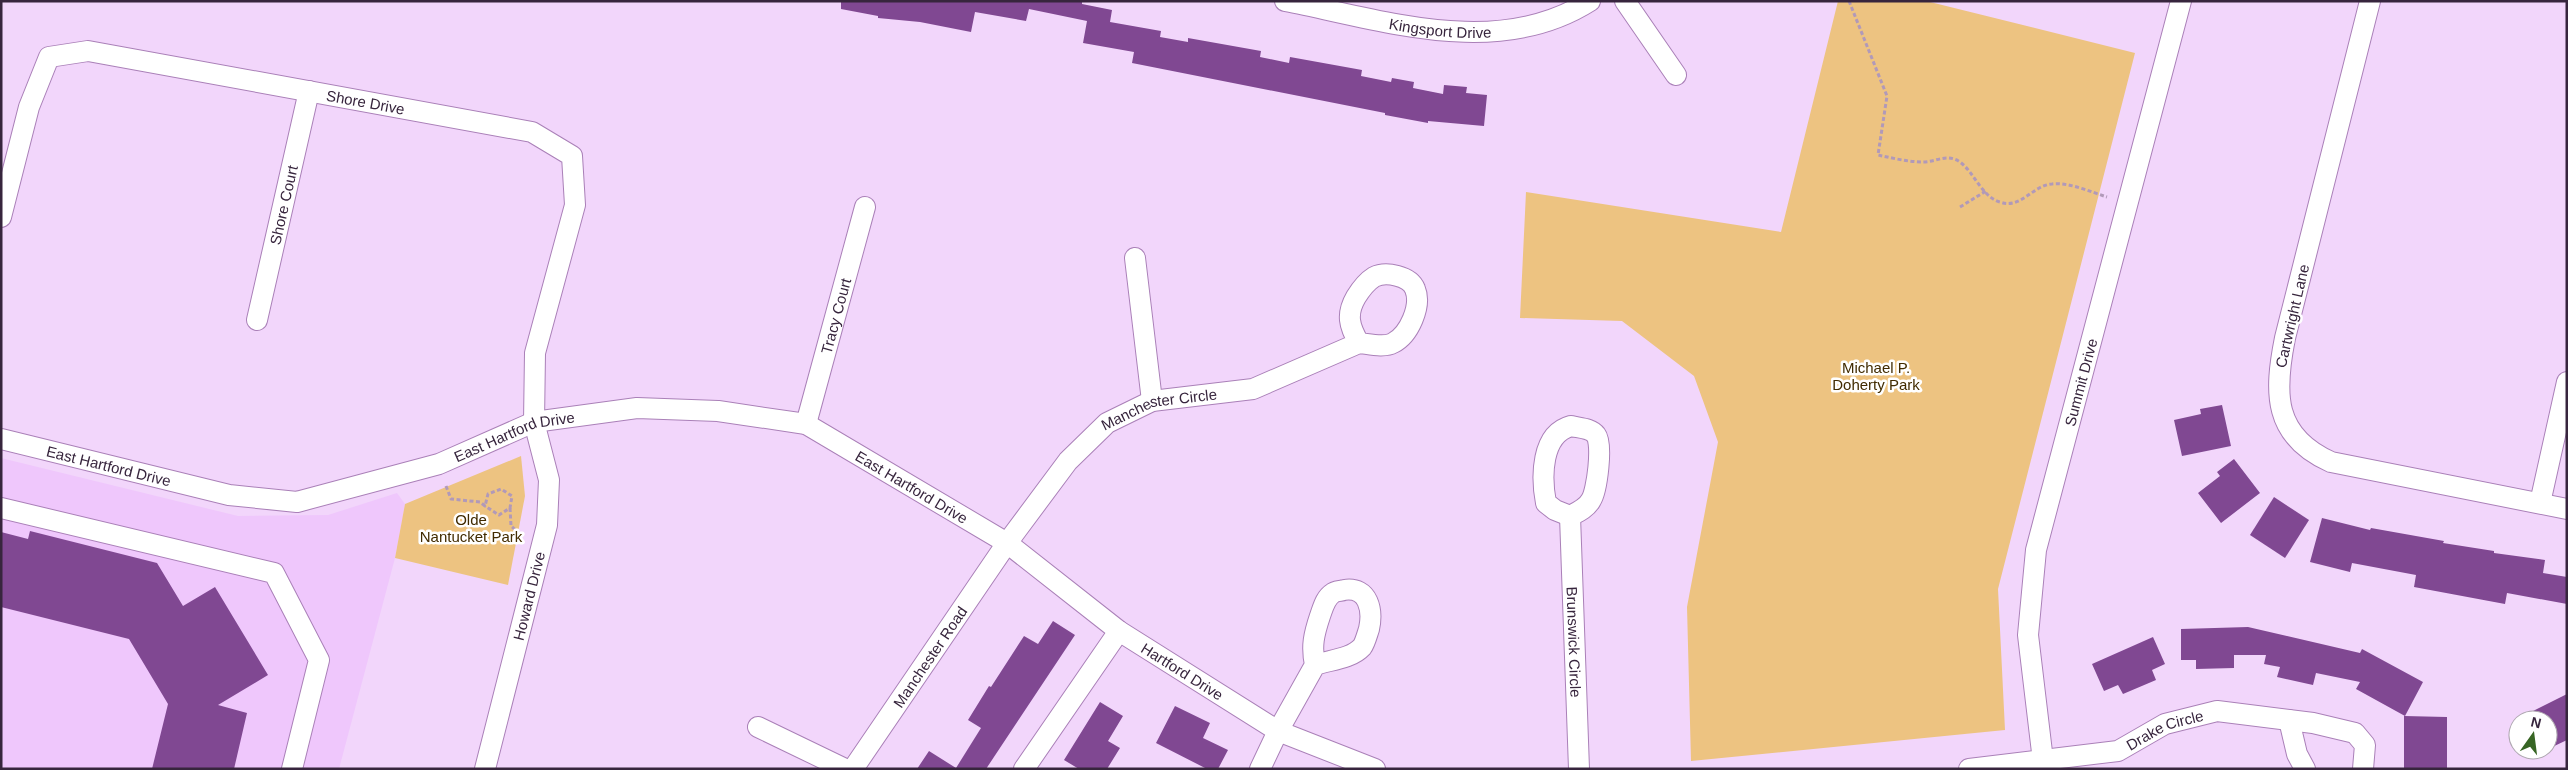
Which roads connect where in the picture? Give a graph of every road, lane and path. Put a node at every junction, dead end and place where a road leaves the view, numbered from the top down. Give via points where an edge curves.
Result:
1 (1285, 1) edge
2 (1590, 1) edge
3 (1625, 1) edge
4 (1849, 1) edge
5 (2181, 1) edge
6 (2370, 1) edge
7 (1361, 8) edge
8 (1676, 75) dead end
9 (309, 91) junction
10 (1986, 191) junction
11 (2107, 197) dead end
12 (865, 207) dead end
13 (1960, 207) dead end
14 (1, 216) edge
15 (1135, 258) dead end
16 (257, 320) dead end
17 (1359, 343) dead end
18 (2567, 382) edge
19 (1152, 400) junction
20 (534, 422) junction
21 (806, 424) junction
22 (1, 439) edge
23 (446, 486) dead end
24 (2540, 503) junction
25 (485, 506) junction
26 (1, 508) edge
27 (510, 508) junction
28 (2567, 509) edge
29 (1570, 516) dead end
30 (521, 535) dead end
31 (1007, 544) junction
32 (1119, 631) junction
33 (1315, 664) dead end
34 (2289, 720) junction
35 (758, 727) dead end
36 (1278, 731) junction
37 (2044, 765) edge
38 (292, 769) edge
39 (485, 769) edge
40 (845, 769) edge
41 (853, 769) edge
42 (1024, 769) edge
43 (1260, 769) edge
44 (1375, 769) edge
45 (1580, 769) edge
46 (1969, 769) edge
47 (2305, 769) edge
48 (2363, 769) edge

1 - 7 street, Kingsport Drive
2 - 7 street, Kingsport Drive via 1545,22 1472,33 1439,31
3 - 8 street
4 - 10 path via 1887,96 1878,155 1924,162 1953,158 1961,162
5 - 37 street, Summit Drive via 2036,550 2028,635
6 - 24 street, Cartwright Lane via 2278,371 2278,394 2283,413 2300,444 2331,462
9 - 14 street, Shore Drive via 88,50 49,57 29,107
9 - 16 street, Shore Court
9 - 20 street, Shore Drive via 532,132 572,156 575,205 535,353
10 - 11 path via 2000,203 2009,204 2050,184
10 - 13 path
12 - 21 street, Tracy Court
15 - 19 street
17 - 19 street, Manchester Circle via 1253,389
18 - 24 street
19 - 31 street, Manchester Circle via 1106,423 1068,461
20 - 21 street, East Hartford Drive via 637,408 718,411
20 - 22 street, East Hartford Drive via 439,464 297,502 230,495
20 - 39 street, Howard Drive via 549,480 548,525
21 - 31 street, East Hartford Drive
23 - 25 path via 451,499 480,502
24 - 28 street, Cartwright Lane
25 - 27 path via 499,515
25 - 27 path via 488,494 501,489 512,496
26 - 38 street via 274,573 319,660
27 - 30 path via 511,526
29 - 45 street, Brunswick Circle
31 - 32 street, Hartford Drive
31 - 41 street, Manchester Road
32 - 36 street, Hartford Drive
32 - 42 street
33 - 36 street
34 - 37 street, Drake Circle via 2217,710 2165,724 2118,751
34 - 47 street via 2297,754
34 - 48 street, Drake Circle via 2355,733 2365,745
35 - 40 street
36 - 43 street
36 - 44 street, Hartford Drive
37 - 46 street

